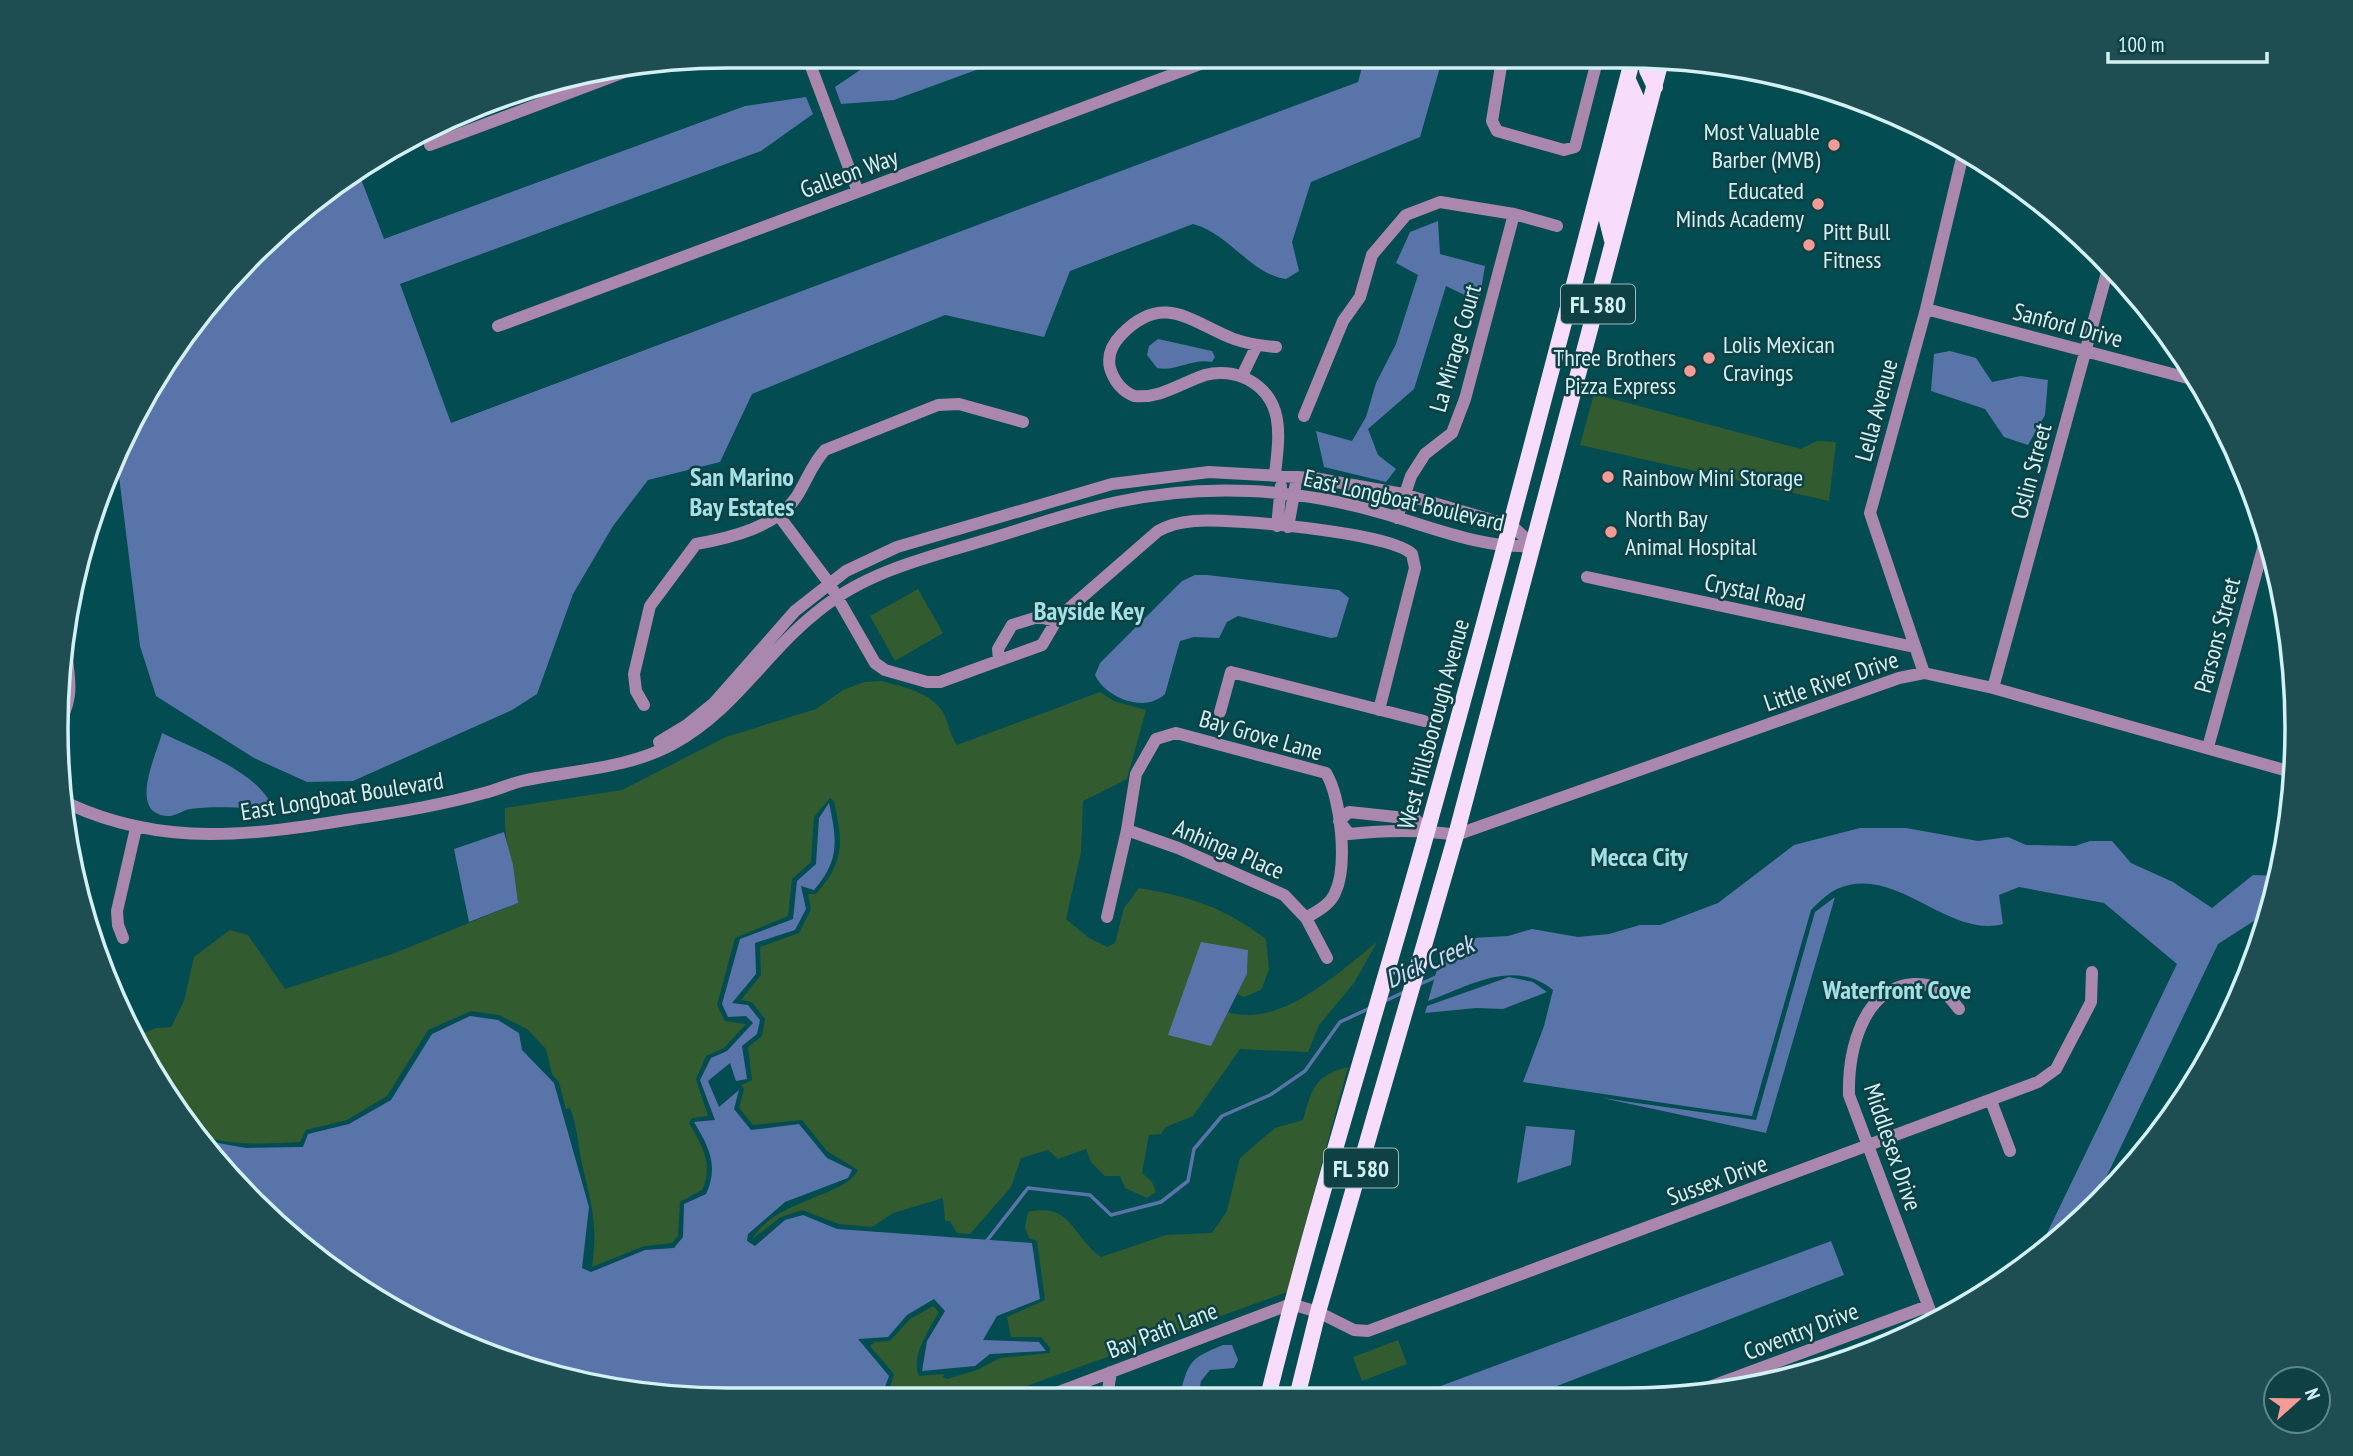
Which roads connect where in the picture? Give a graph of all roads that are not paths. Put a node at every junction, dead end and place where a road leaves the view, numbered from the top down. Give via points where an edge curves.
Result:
1 (811, 68) edge
2 (1190, 68) edge
3 (1501, 68) edge
4 (1595, 68) edge
5 (1630, 68) edge
6 (1647, 69) edge
7 (1659, 70) edge
8 (606, 80) edge
9 (1628, 80) junction
10 (1655, 87) junction
11 (430, 145) dead end
12 (1961, 161) edge
13 (858, 192) junction
14 (1514, 214) junction
15 (1557, 226) dead end
16 (1613, 246) junction
17 (2106, 276) edge
18 (1926, 309) junction
19 (498, 326) dead end
20 (1257, 345) junction
21 (1276, 347) dead end
22 (2085, 352) junction
23 (1242, 376) junction
24 (2184, 377) edge
25 (1304, 416) dead end
26 (1023, 422) dead end
27 (1279, 475) junction
28 (1297, 477) junction
29 (1280, 494) junction
30 (1403, 494) junction
31 (1294, 495) junction
32 (779, 516) junction
33 (1397, 518) junction
34 (1512, 526) junction
35 (1283, 527) junction
36 (1534, 546) junction
37 (1506, 548) junction
38 (2261, 553) edge
39 (1587, 577) dead end
40 (829, 583) junction
41 (837, 597) junction
42 (1056, 621) junction
43 (1914, 647) junction
44 (999, 660) junction
45 (1924, 673) junction
46 (70, 681) edge
47 (1993, 688) junction
48 (69, 700) edge
49 (644, 705) dead end
50 (1379, 710) junction
51 (1220, 712) dead end
52 (1424, 721) dead end
53 (2208, 747) junction
54 (622, 762) junction
55 (2283, 769) edge
56 (73, 806) edge
57 (1365, 814) junction
58 (1339, 821) junction
59 (136, 828) junction
60 (1127, 830) junction
61 (1427, 831) junction
62 (1365, 832) junction
63 (1456, 835) junction
64 (1107, 917) dead end
65 (1306, 918) junction
66 (123, 937) dead end
67 (1327, 958) dead end
68 (2092, 972) dead end
69 (1959, 1009) dead end
70 (1991, 1101) junction
71 (1868, 1147) junction
72 (2010, 1151) dead end
73 (1290, 1304) junction
74 (1928, 1306) junction
75 (1318, 1312) junction
76 (1931, 1312) edge
77 (1111, 1372) junction
78 (1732, 1379) edge
79 (1069, 1388) edge
80 (1108, 1388) edge
81 (1270, 1388) edge
82 (1299, 1388) edge

1 - 13 street
2 - 13 street, Galleon Way
3 - 4 street via 1492,121 1497,131 1564,150 1575,147
5 - 9 main road, West Hillsborough Avenue / FL 580
6 - 10 main road
7 - 10 main road, West Hillsborough Avenue / FL 580
8 - 11 street
9 - 16 main road via 1637,100 1607,220
9 - 34 main road, West Hillsborough Avenue / FL 580
10 - 16 main road, West Hillsborough Avenue / FL 580
12 - 18 street, Lella Avenue
13 - 19 street, Galleon Way
14 - 15 street
14 - 25 street via 1440,202 1406,215 1371,255 1360,297 1343,321
14 - 30 street, La Mirage Court via 1452,433 1425,454
16 - 36 main road, West Hillsborough Avenue / FL 580
17 - 22 street, Oslin Street
18 - 22 street, Sanford Drive
18 - 43 street, Lella Avenue via 1870,513
20 - 21 street
20 - 23 street
20 - 23 street via 1228,337 1191,316 1164,313 1131,326 1110,353 1110,368 1117,382 1134,396 1157,394 1215,373
22 - 24 street, Sanford Drive
22 - 47 street, Oslin Street
23 - 27 street via 1266,393 1276,410
26 - 32 street via 959,404 938,405 825,450 813,463 796,498
27 - 28 street, East Longboat Boulevard
27 - 29 street
27 - 40 street, East Longboat Boulevard via 1184,473 1084,490 897,547
28 - 30 street, East Longboat Boulevard
28 - 31 street
29 - 31 street, East Longboat Boulevard
29 - 35 street
29 - 41 street, East Longboat Boulevard via 1199,492 1103,505 898,567
30 - 33 street, La Mirage Court
30 - 34 street, East Longboat Boulevard
31 - 33 street, East Longboat Boulevard
31 - 35 street
32 - 40 street
32 - 49 street via 729,538 696,544 650,606 634,674
33 - 37 street, East Longboat Boulevard
34 - 36 street, East Longboat Boulevard
34 - 37 main road, West Hillsborough Avenue / FL 580
35 - 42 street via 1209,520 1162,529
35 - 50 street via 1364,536 1399,545 1414,559
36 - 37 street, East Longboat Boulevard
36 - 63 main road, West Hillsborough Avenue / FL 580
37 - 61 main road, West Hillsborough Avenue / FL 580
38 - 53 street, Parsons Street
39 - 43 street, Crystal Road
40 - 41 street
40 - 54 street, East Longboat Boulevard via 784,621 735,682 701,715
41 - 44 street via 875,663 890,672 934,683
41 - 54 street, East Longboat Boulevard via 804,623 707,723 657,752
42 - 44 street via 1042,645
42 - 44 street via 1038,617 1012,625 998,649
43 - 45 street, Lella Avenue
45 - 47 street, Little River Drive
45 - 63 street, Little River Drive
46 - 48 street
47 - 53 street, Little River Drive
50 - 51 street via 1231,672
50 - 52 street
53 - 55 street, Little River Drive
54 - 59 street, East Longboat Boulevard via 405,810 261,834 201,836
56 - 59 street, East Longboat Boulevard
57 - 58 street via 1349,812
57 - 61 street via 1415,819
57 - 62 street
58 - 60 street, Bay Grove Lane via 1334,786 1326,774 1176,733 1156,739 1136,774
58 - 62 street via 1349,834
58 - 65 street via 1342,869 1336,892 1330,902
59 - 66 street via 117,911
60 - 64 street, Bay Grove Lane
60 - 65 street, Anhinga Place via 1284,895
61 - 62 street
61 - 63 street, Little River Drive
61 - 73 main road, West Hillsborough Avenue / FL 580
63 - 75 main road, West Hillsborough Avenue / FL 580
65 - 67 street, Anhinga Place
68 - 70 street, Sussex Drive via 2091,1002 2056,1069 2038,1082
69 - 71 street, Middlesex Drive via 1944,989 1924,983 1901,985 1870,1007 1848,1067 1849,1095
70 - 71 street, Sussex Drive
70 - 72 street
71 - 74 street, Middlesex Drive
71 - 75 street, Sussex Drive via 1368,1331 1338,1324
73 - 75 street, Sussex Drive
73 - 77 street, Bay Path Lane
73 - 81 main road, West Hillsborough Avenue / FL 580
74 - 76 street, Middlesex Drive
74 - 78 street, Coventry Drive
75 - 82 main road, West Hillsborough Avenue / FL 580
77 - 79 street, Bay Path Lane
77 - 80 street

